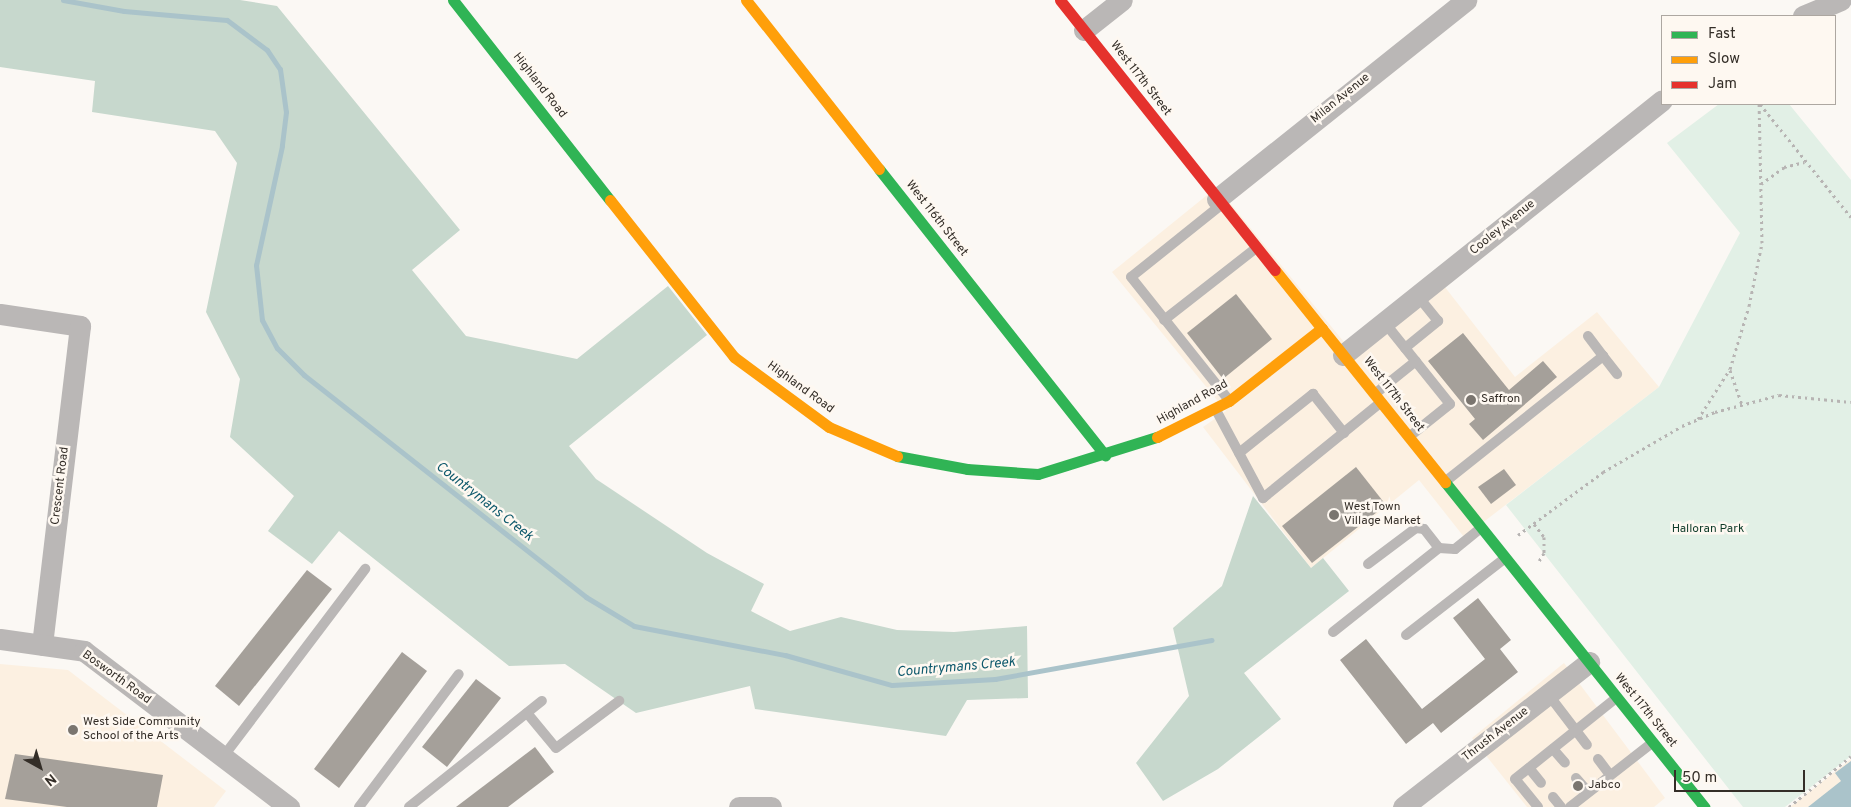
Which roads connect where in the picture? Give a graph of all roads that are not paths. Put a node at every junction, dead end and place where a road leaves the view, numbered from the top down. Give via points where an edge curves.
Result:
1 (453, 0) edge
2 (746, 0) edge
3 (1060, 0) edge
4 (1122, 0) edge
5 (1466, 0) edge
6 (1841, 0) edge
7 (1805, 15) edge
8 (1084, 30) junction
9 (1661, 101) edge
10 (1219, 201) junction
11 (1256, 247) junction
12 (1418, 296) junction
13 (0, 314) edge
14 (1164, 320) junction
15 (1385, 323) junction
16 (1322, 328) junction
17 (1588, 336) dead end
18 (1405, 348) junction
19 (1344, 355) junction
20 (1604, 356) junction
21 (1416, 361) junction
22 (1617, 374) dead end
23 (1378, 398) junction
24 (1229, 401) junction
25 (1216, 408) junction
26 (1344, 433) junction
27 (1408, 437) junction
28 (1239, 453) junction
29 (1105, 455) junction
30 (1444, 483) junction
31 (1481, 529) junction
32 (1439, 548) junction
33 (1504, 558) junction
34 (1368, 564) dead end
35 (365, 569) dead end
36 (1332, 632) dead end
37 (1406, 635) dead end
38 (0, 639) edge
39 (42, 645) junction
40 (1589, 662) junction
41 (459, 674) dead end
42 (1548, 694) junction
43 (1617, 698) junction
44 (542, 701) dead end
45 (619, 701) dead end
46 (528, 713) junction
47 (1576, 730) junction
48 (1652, 742) junction
49 (1587, 745) dead end
50 (1554, 749) junction
51 (223, 757) junction
52 (1598, 760) dead end
53 (1564, 763) dead end
54 (1530, 768) junction
55 (1610, 774) junction
56 (1576, 778) dead end
57 (1541, 782) dead end
58 (1588, 792) junction
59 (1553, 797) dead end
60 (289, 807) edge
61 (359, 807) edge
62 (409, 807) edge
63 (739, 807) edge
64 (771, 807) edge
65 (1403, 807) edge
66 (1538, 807) edge
67 (1561, 807) edge
68 (1570, 807) edge
69 (1704, 807) edge

1 - 29 street, Highland Road via 734,357 829,427 900,457 967,469 1038,474
2 - 29 street, West 116th Street
3 - 8 street, West 117th Street
4 - 8 street
5 - 10 street, Milan Avenue
6 - 7 street
8 - 10 street, West 117th Street
9 - 12 street, Cooley Avenue
10 - 11 street, West 117th Street
10 - 14 lane via 1131,277
11 - 14 lane
11 - 16 street, West 117th Street
12 - 15 street, Cooley Avenue
12 - 18 lane via 1438,322
13 - 39 street, Crescent Road via 80,326
14 - 24 lane
15 - 18 lane
15 - 19 street, Cooley Avenue
16 - 19 street, West 117th Street
16 - 24 street, Highland Road
17 - 20 lane
18 - 21 lane
19 - 23 street, West 117th Street
20 - 22 lane
20 - 30 lane
21 - 23 lane
21 - 27 lane via 1450,404
23 - 26 lane
23 - 27 street, West 117th Street
24 - 25 street, Highland Road
25 - 28 lane
25 - 29 street, Highland Road via 1170,433
26 - 28 lane via 1313,394
26 - 28 lane via 1263,498
27 - 30 street, West 117th Street
30 - 31 street, West 117th Street
31 - 32 lane via 1455,549
31 - 33 street, West 117th Street
32 - 34 lane via 1424,529 1416,528
32 - 36 lane
33 - 37 lane
33 - 40 street, West 117th Street
35 - 51 lane
38 - 39 street, Bosworth Road
39 - 51 street, Bosworth Road via 84,652
40 - 42 street, Thrush Avenue
40 - 43 street, West 117th Street
41 - 61 lane
42 - 47 lane
42 - 65 street, Thrush Avenue
43 - 47 lane
43 - 48 street, West 117th Street
44 - 46 lane
45 - 46 lane via 556,748
46 - 62 lane
47 - 49 lane
47 - 50 lane
48 - 55 lane
48 - 69 street, West 117th Street
50 - 53 lane
50 - 54 lane
51 - 60 street, Bosworth Road
52 - 55 lane
54 - 57 lane
54 - 66 lane via 1515,779
55 - 58 lane
56 - 58 lane
58 - 68 lane
59 - 67 lane
63 - 64 street

